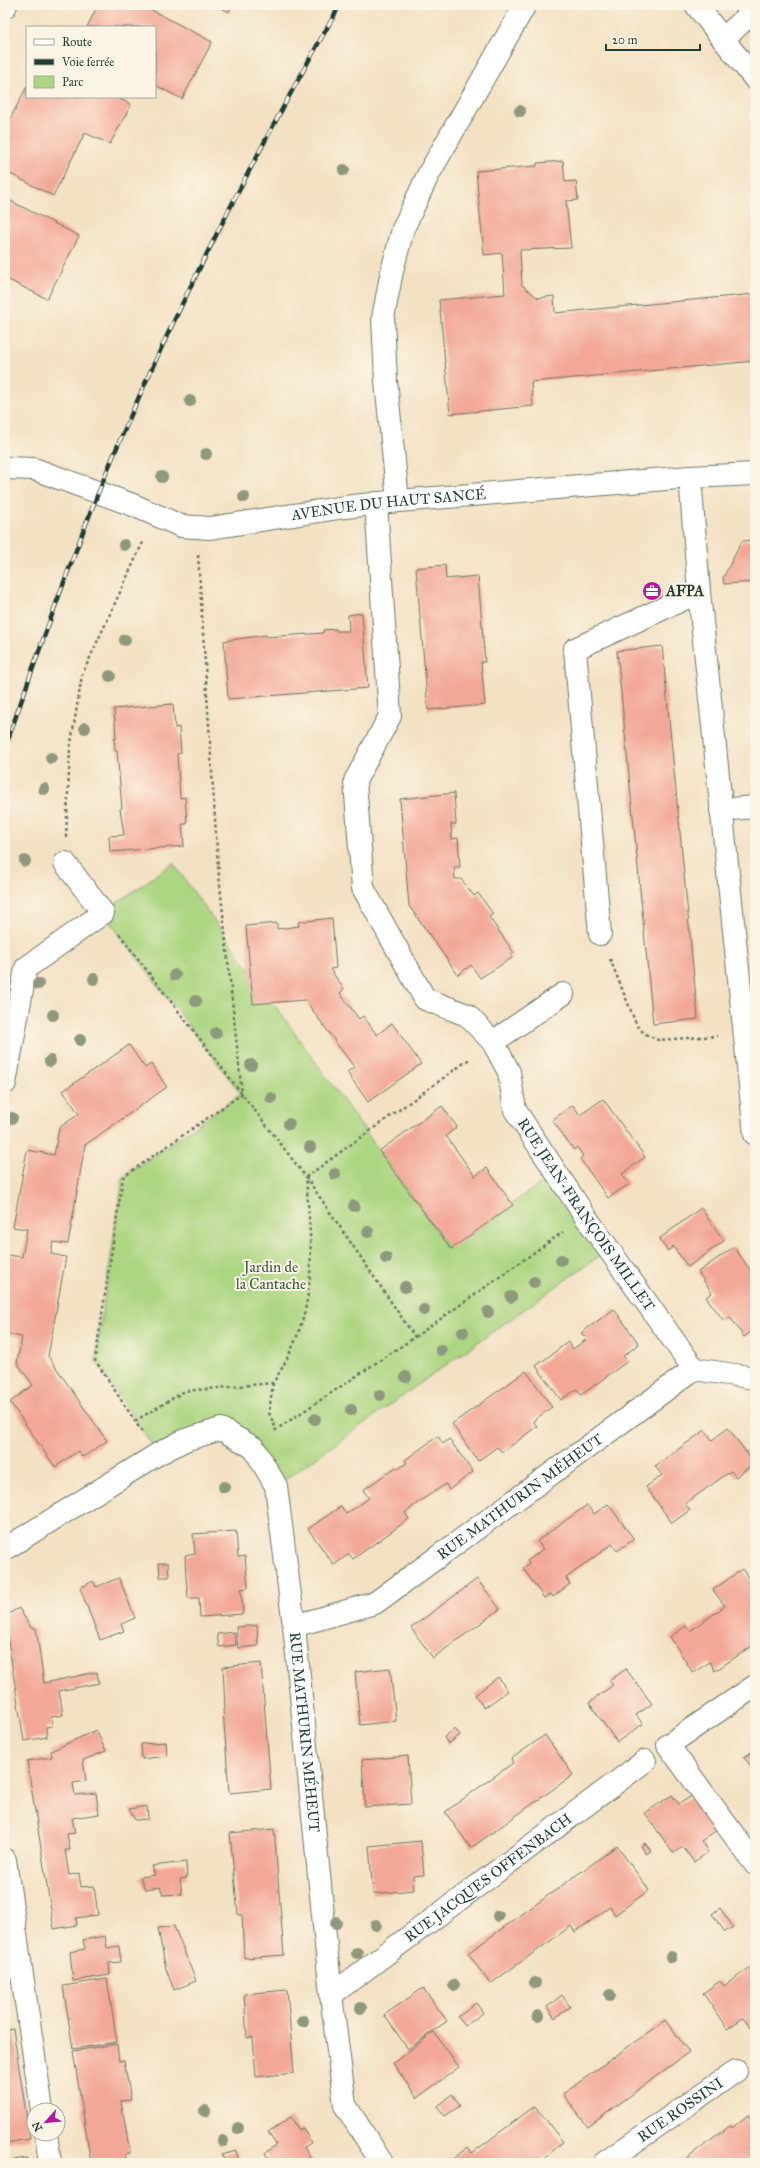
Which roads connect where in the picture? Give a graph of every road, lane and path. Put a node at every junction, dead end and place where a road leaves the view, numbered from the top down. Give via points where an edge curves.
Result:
1 (525, 5) edge
2 (696, 5) edge
3 (755, 10) edge
4 (723, 40) junction
5 (755, 79) edge
6 (5, 468) edge
7 (755, 474) edge
8 (690, 477) junction
9 (398, 501) junction
10 (376, 503) junction
11 (156, 515) junction
12 (198, 556) dead end
13 (699, 592) junction
14 (755, 807) edge
15 (721, 810) junction
16 (65, 863) joint
17 (103, 913) junction
18 (600, 934) joint
19 (563, 994) dead end
20 (748, 1033) edge
21 (493, 1042) junction
22 (5, 1083) edge
23 (242, 1094) junction
24 (755, 1134) edge
25 (306, 1177) junction
26 (585, 1216) junction
27 (415, 1337) junction
28 (694, 1369) junction
29 (755, 1378) edge
30 (273, 1383) junction
31 (135, 1421) junction
32 (276, 1429) junction
33 (144, 1435) dead end
34 (254, 1448) junction
35 (5, 1549) edge
36 (294, 1626) junction
37 (755, 1686) edge
38 (645, 1761) dead end
39 (5, 1860) edge
40 (755, 1864) edge
41 (331, 1995) junction
42 (736, 2071) dead end
43 (41, 2102) edge
44 (47, 2142) edge
45 (50, 2163) edge
46 (382, 2163) edge
47 (604, 2163) edge

1 - 9 street via 428,175 403,229 392,271 383,318 386,380
2 - 4 street
3 - 4 street
4 - 5 street
6 - 11 street, AVENUE DU HAUT SANCÉ via 34,469
7 - 8 street, AVENUE DU HAUT SANCÉ
8 - 9 street, AVENUE DU HAUT SANCÉ
8 - 13 street
9 - 10 street, AVENUE DU HAUT SANCÉ
10 - 11 street, AVENUE DU HAUT SANCÉ via 210,528 181,526
10 - 21 street, RUE JEAN-FRANÇOIS MILLET via 390,716 355,781 363,888 426,999 466,1015
11 - 16 path via 82,675 70,750
12 - 23 path via 218,866
13 - 15 street
13 - 18 street via 575,649
14 - 15 street
15 - 20 street
16 - 17 street
17 - 22 street via 26,968
17 - 23 path
18 - 20 path via 637,1026 645,1034 658,1040 671,1040
19 - 21 street
20 - 24 street
21 - 25 path
21 - 26 street, RUE JEAN-FRANÇOIS MILLET via 509,1072 515,1110
23 - 25 path
23 - 31 path via 124,1177 96,1360
25 - 27 path
25 - 30 path via 312,1263 309,1297 299,1333 286,1363
26 - 27 path
26 - 28 street, RUE JEAN-FRANÇOIS MILLET
27 - 32 path
28 - 29 street
28 - 36 street, RUE MATHURIN MÉHEUT via 375,1603
30 - 31 path via 185,1390
30 - 32 path via 269,1414
31 - 33 path
32 - 34 path
34 - 35 street via 221,1429 185,1440 158,1454
34 - 36 street via 276,1486
36 - 41 street, RUE MATHURIN MÉHEUT
37 - 40 street via 668,1745
38 - 41 street, RUE JACQUES OFFENBACH
39 - 43 street
41 - 46 street, RUE MATHURIN MÉHEUT via 345,2105
42 - 47 street, RUE ROSSINI
44 - 45 street

